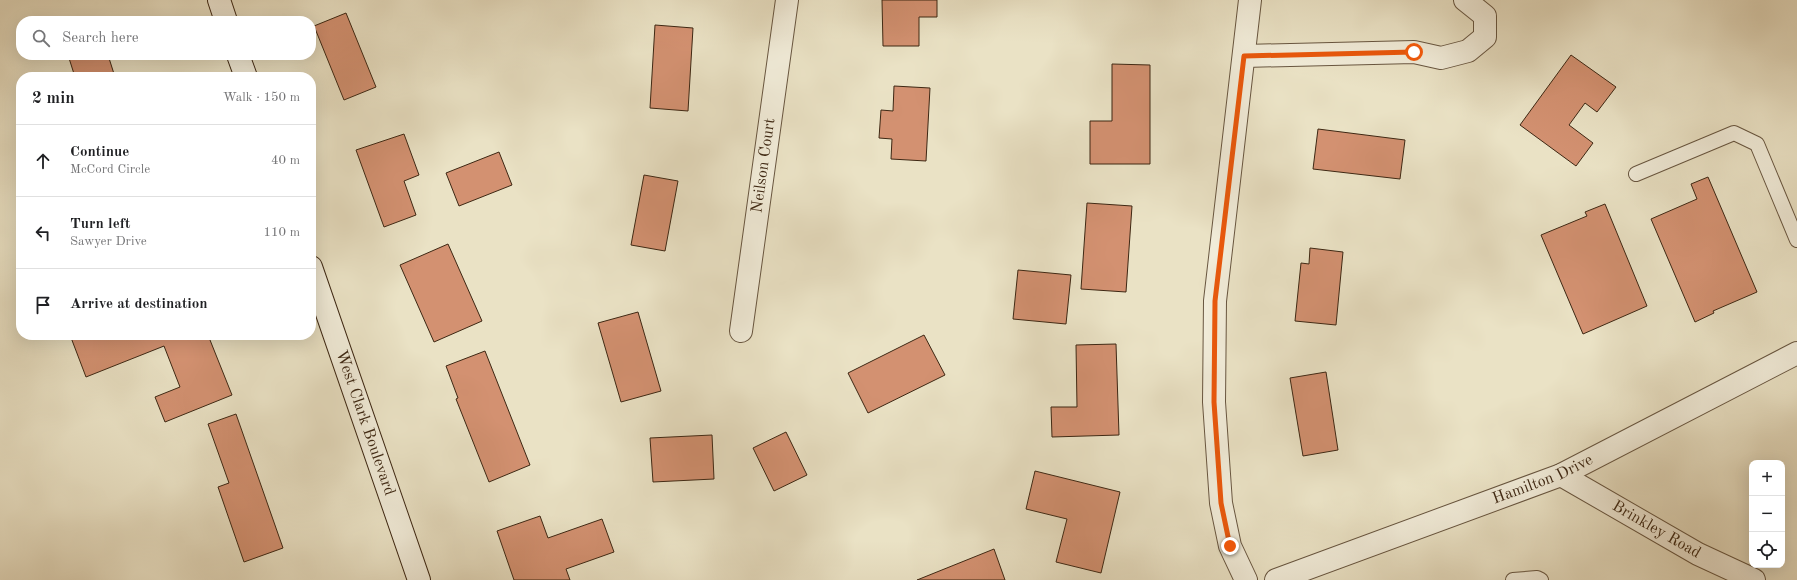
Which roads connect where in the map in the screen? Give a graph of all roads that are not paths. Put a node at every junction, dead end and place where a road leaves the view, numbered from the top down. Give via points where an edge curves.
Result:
1 (219, 0) edge
2 (787, 0) edge
3 (1250, 0) edge
4 (1465, 0) edge
5 (224, 16) edge
6 (1244, 56) junction
7 (240, 60) edge
8 (244, 72) edge
9 (1636, 174) dead end
10 (1797, 240) edge
11 (316, 281) edge
12 (742, 331) dead end
13 (1797, 353) edge
14 (1561, 475) junction
15 (1741, 577) edge
16 (419, 580) edge
17 (1246, 580) edge
18 (1276, 580) edge
19 (1513, 580) edge
20 (1541, 580) edge

1 - 5 street
2 - 12 street, Neilson Court
3 - 6 street
4 - 6 street via 1485,16 1485,37 1468,51 1461,53 1441,58 1414,52
6 - 17 street via 1215,301 1214,402 1221,503 1230,546
7 - 8 street
9 - 10 lane via 1734,133 1757,144
11 - 16 street, West Clark Boulevard
13 - 14 street, Hamilton Drive
14 - 15 street, Brinkley Road
14 - 18 street, Hamilton Drive
19 - 20 lane

